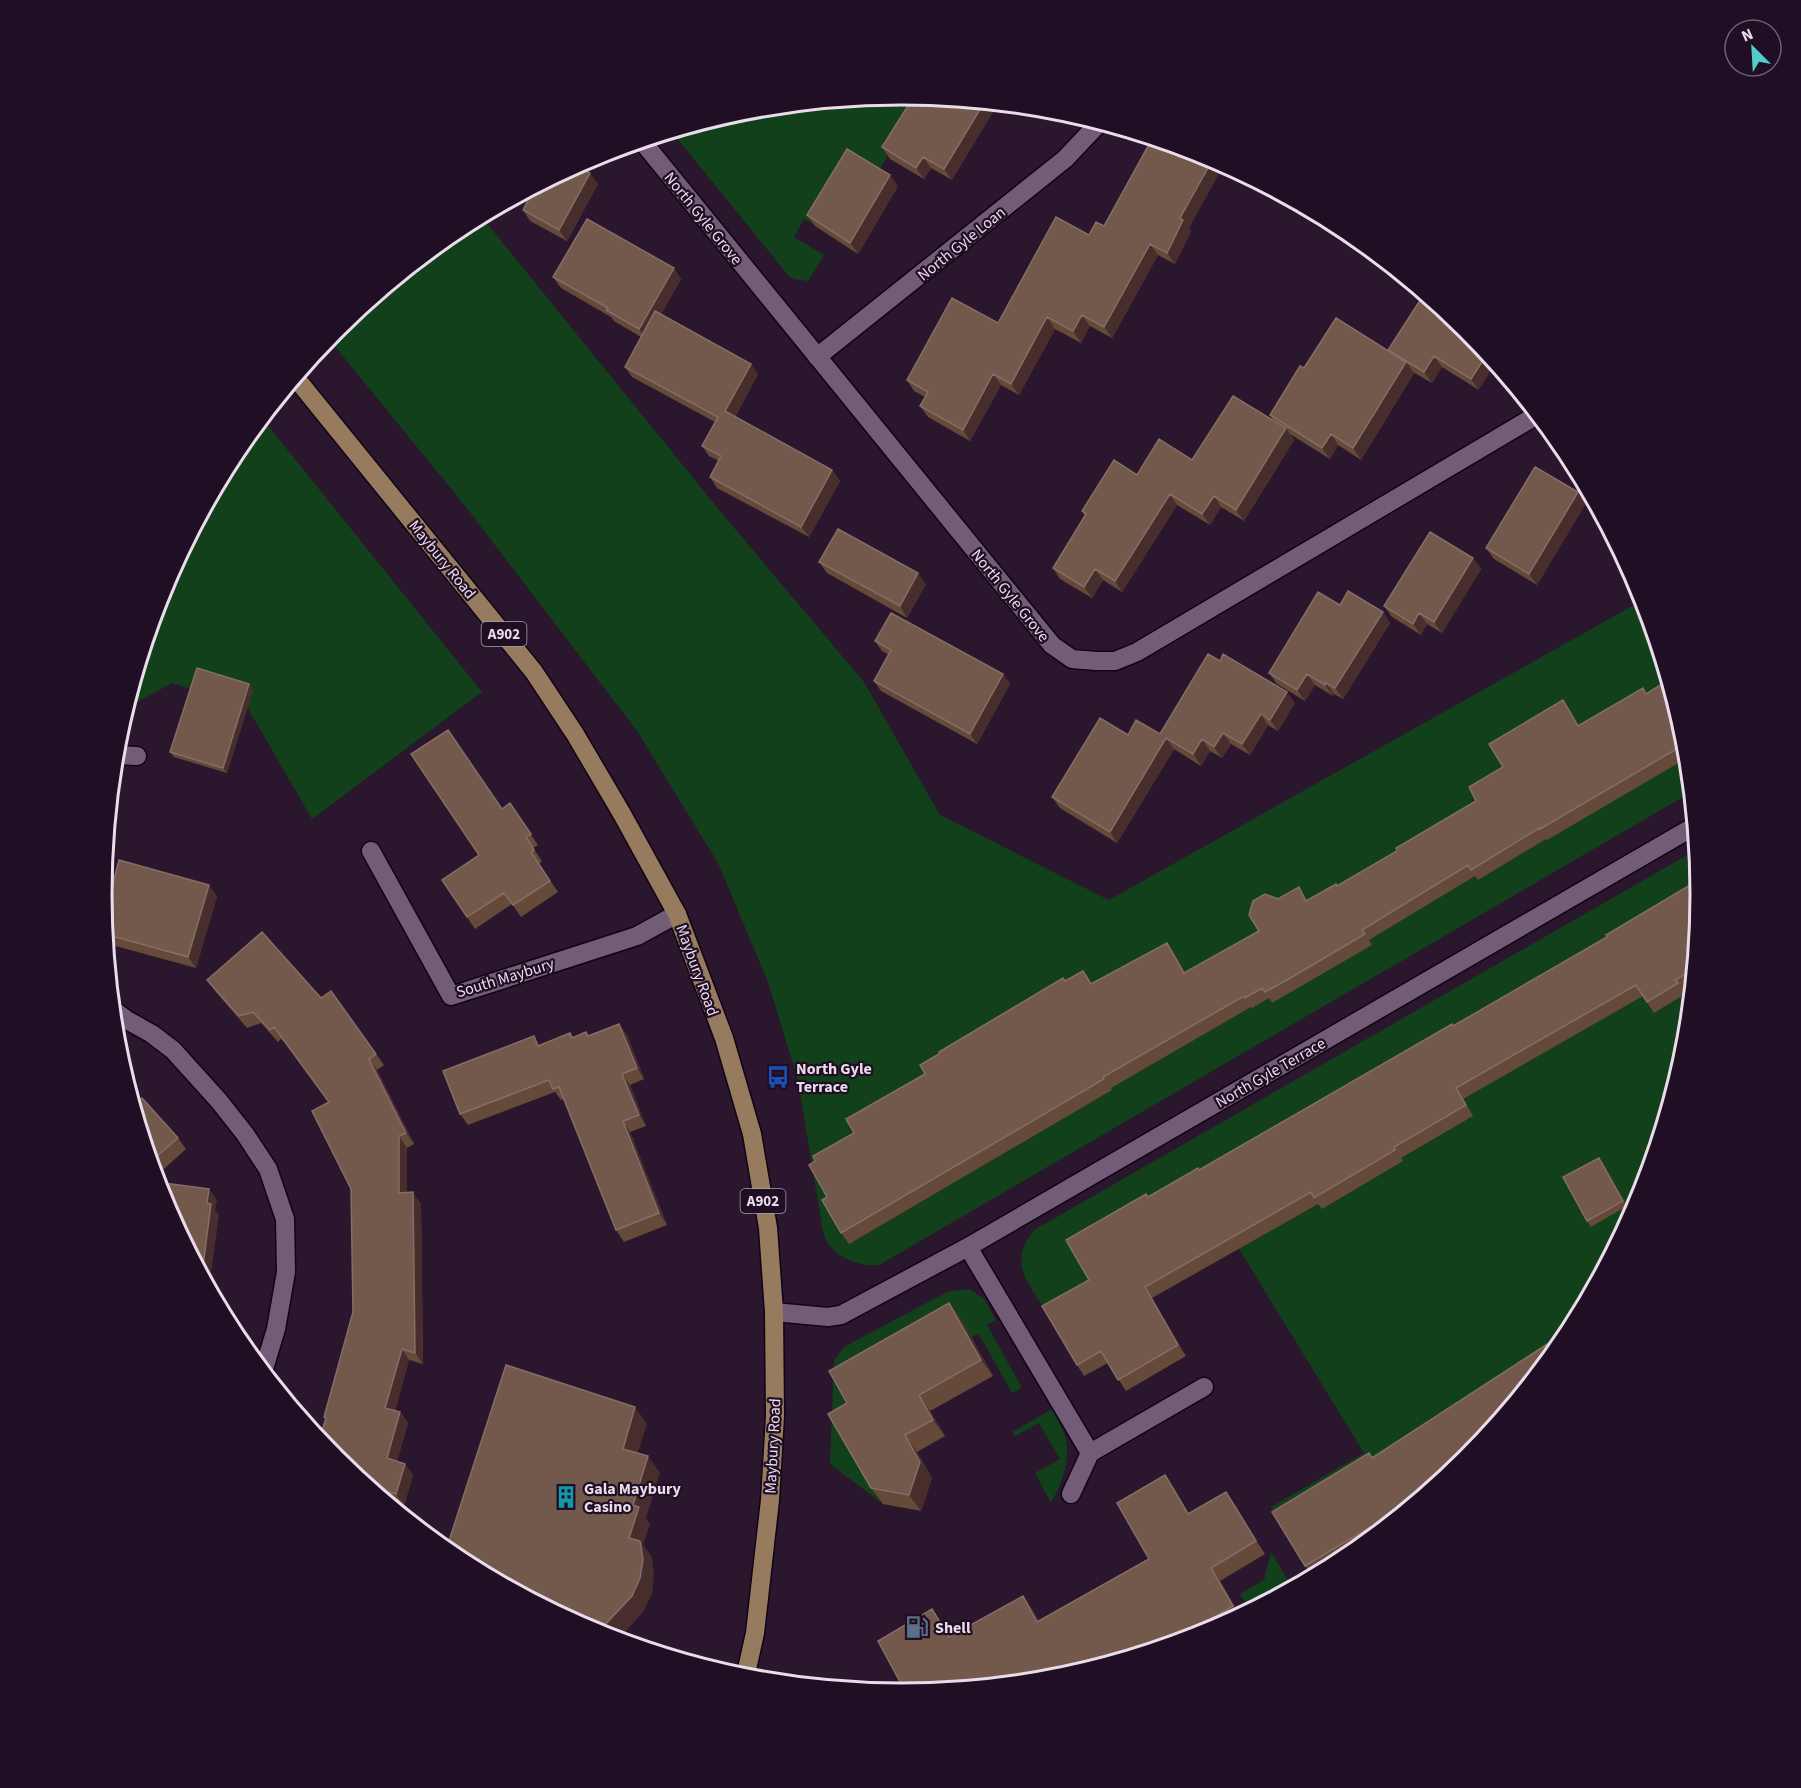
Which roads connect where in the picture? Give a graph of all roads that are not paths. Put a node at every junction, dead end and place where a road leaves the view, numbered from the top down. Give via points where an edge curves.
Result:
1 (1094, 129) edge
2 (647, 147) edge
3 (817, 357) junction
4 (300, 383) edge
5 (1530, 419) edge
6 (124, 755) edge
7 (137, 756) dead end
8 (1687, 831) edge
9 (371, 851) dead end
10 (677, 914) junction
11 (121, 1016) edge
12 (968, 1247) junction
13 (774, 1312) junction
14 (266, 1362) edge
15 (1204, 1388) dead end
16 (1090, 1453) junction
17 (1071, 1494) dead end
18 (747, 1668) edge

1 - 3 street, North Gyle Loan via 1065,159
2 - 3 street, North Gyle Grove
3 - 5 street, North Gyle Grove via 1052,645 1072,659 1115,661 1137,652
4 - 10 main road, Maybury Road / A902 via 534,672 586,754
6 - 7 street
8 - 12 street, North Gyle Terrace
9 - 10 street, South Maybury via 451,996 637,936
10 - 13 main road, Maybury Road / A902 via 724,1038 752,1134 768,1228
11 - 14 street via 173,1050 219,1101 268,1169 285,1219 286,1272
12 - 13 street, North Gyle Terrace via 841,1315
12 - 16 street
13 - 18 main road, Maybury Road / A902 via 775,1416 770,1500 755,1633
15 - 16 street
16 - 17 street

